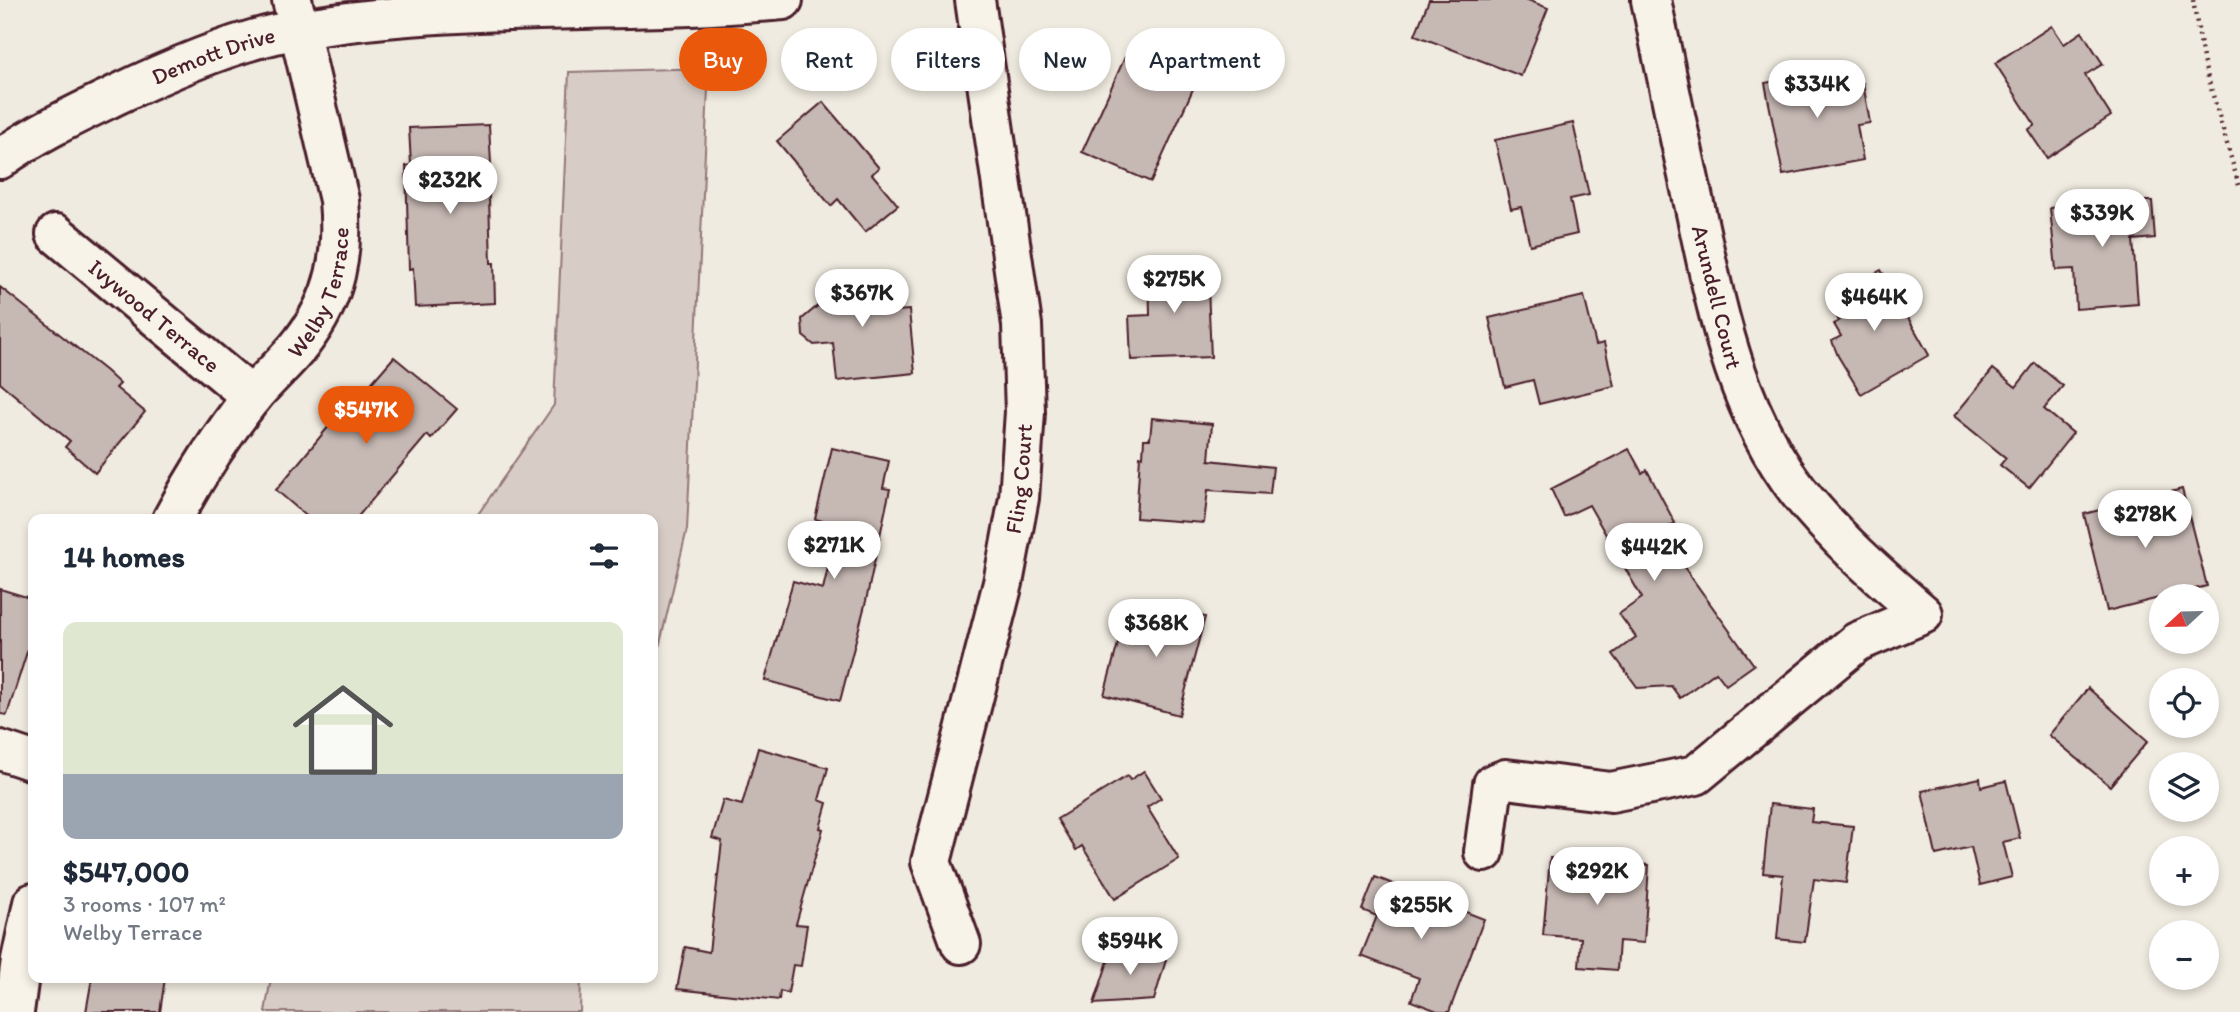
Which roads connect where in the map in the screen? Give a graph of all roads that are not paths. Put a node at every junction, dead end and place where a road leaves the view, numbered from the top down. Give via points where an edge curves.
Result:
1 (783, 0) edge
2 (975, 0) edge
3 (1651, 0) edge
4 (296, 15) edge
5 (0, 159) edge
6 (56, 234) dead end
7 (252, 397) junction
8 (175, 514) edge
9 (0, 750) edge
10 (28, 759) edge
11 (1484, 852) dead end
12 (28, 927) edge
13 (961, 944) dead end
14 (14, 1012) edge

1 - 4 street, Demott Drive via 533,7 357,19
2 - 13 street, Fling Court via 1022,325 1025,412 1019,498 1003,583 931,862
3 - 11 street, Arundell Court via 1723,335 1742,390 1798,491 1855,556 1923,614 1857,642 1696,775 1611,792 1506,779 1493,784
4 - 5 street, Demott Drive via 272,35 201,59 69,117
4 - 7 street, Welby Terrace via 339,200 340,254 316,322
6 - 7 street, Ivywood Terrace
7 - 8 street, Welby Terrace via 208,455
9 - 10 street
12 - 14 street

